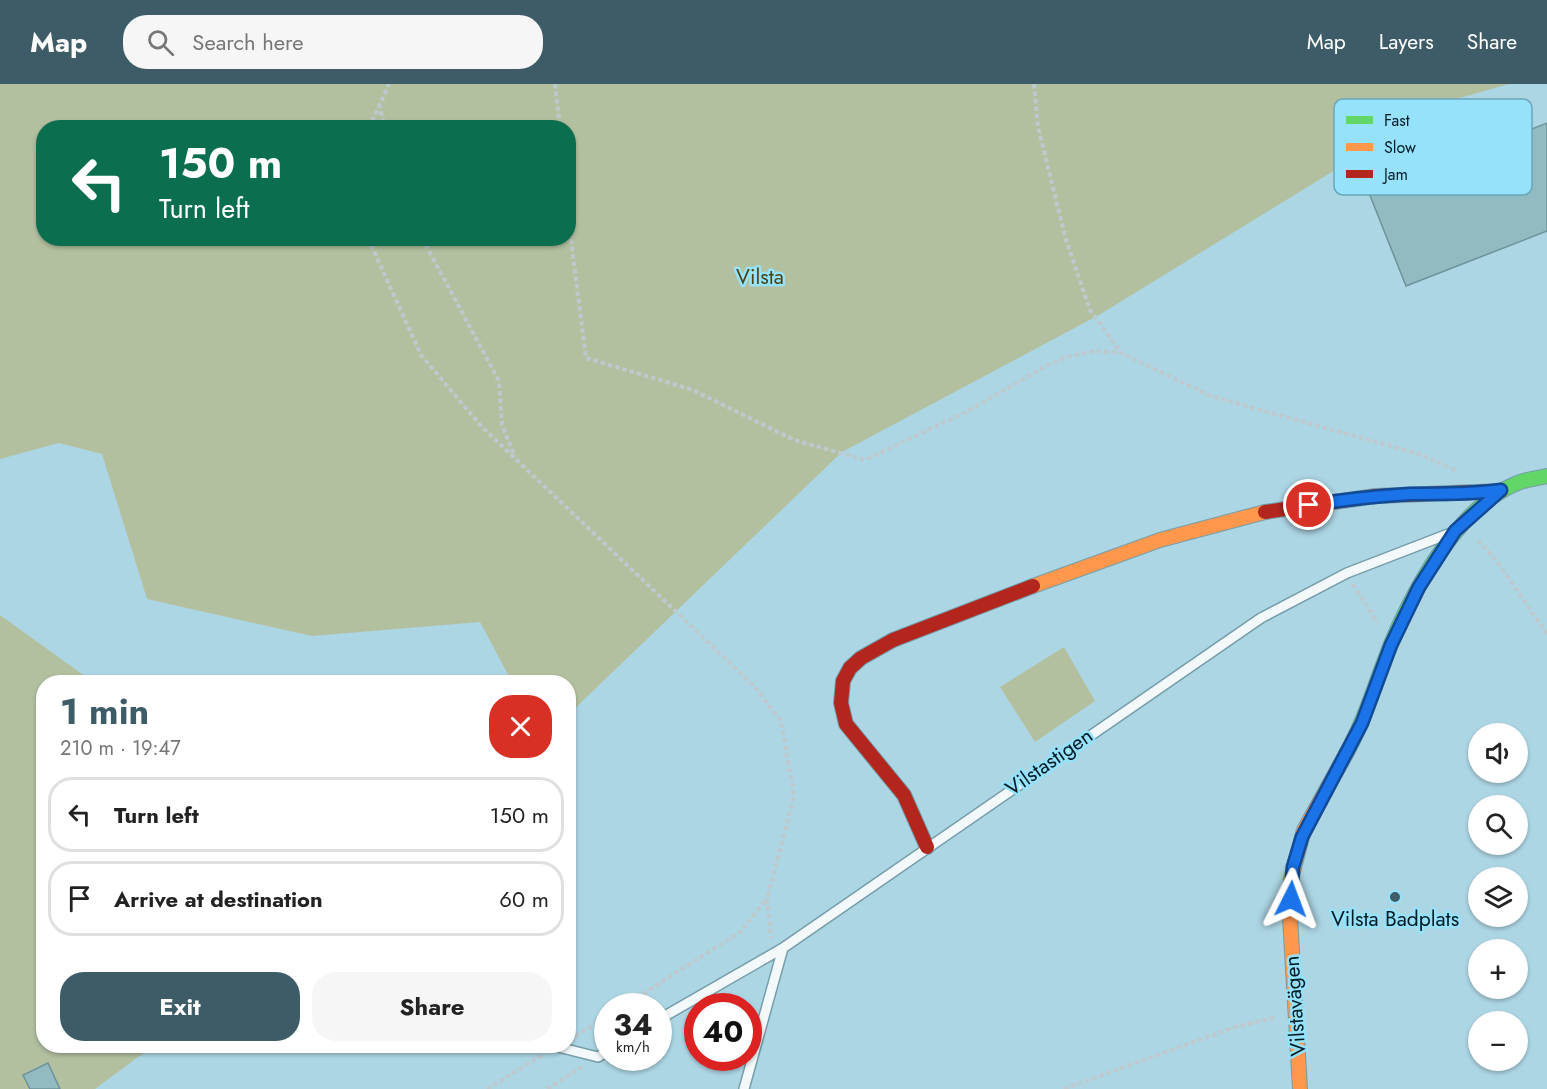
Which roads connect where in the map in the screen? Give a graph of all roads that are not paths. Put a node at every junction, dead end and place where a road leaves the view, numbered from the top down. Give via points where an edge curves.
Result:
1 (1547, 476) edge
2 (1501, 490) junction
3 (1459, 528) junction
4 (927, 847) junction
5 (783, 948) junction
6 (672, 1012) edge
7 (576, 1051) edge
8 (594, 1056) edge
9 (744, 1089) edge
10 (1300, 1089) edge

1 - 2 street, Vilstavägen
2 - 3 street, Vilstavägen
2 - 4 street via 1467,496 1374,497 1226,521 1044,581 874,650 850,669 841,686 842,712 846,724 902,788 918,816
3 - 4 lane, Vilstastigen via 1347,573 1260,618
3 - 10 street, Vilstavägen via 1419,587 1391,645 1362,723 1316,807 1293,867 1291,937
4 - 5 lane, Vilstastigen
5 - 6 lane, Vilstastigen
5 - 9 lane
7 - 8 lane

